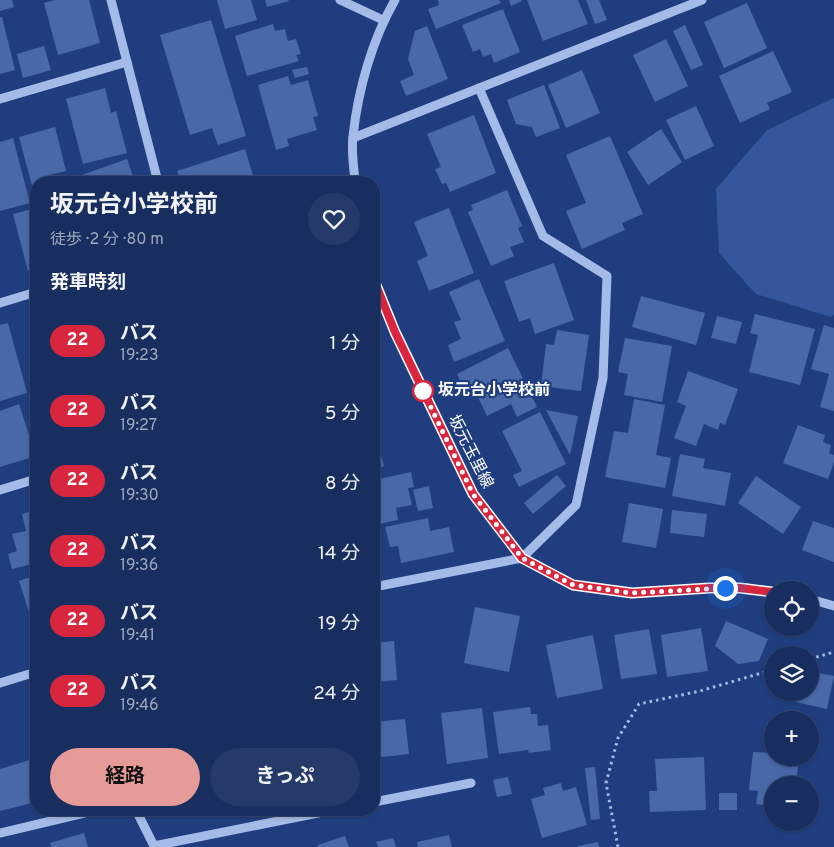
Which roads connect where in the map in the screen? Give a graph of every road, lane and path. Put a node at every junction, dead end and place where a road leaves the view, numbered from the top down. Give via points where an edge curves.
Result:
1 (111, 0) edge
2 (340, 0) edge
3 (394, 0) edge
4 (702, 0) edge
5 (383, 20) junction
6 (127, 62) junction
7 (479, 88) junction
8 (0, 99) edge
9 (353, 138) junction
10 (156, 176) edge
11 (355, 176) edge
12 (30, 294) edge
13 (380, 295) edge
14 (0, 303) edge
15 (30, 481) edge
16 (0, 490) edge
17 (522, 558) junction
18 (380, 585) edge
19 (764, 591) edge
20 (819, 602) edge
21 (834, 606) edge
22 (834, 652) edge
23 (819, 656) edge
24 (764, 672) edge
25 (30, 674) edge
26 (0, 683) edge
27 (471, 782) dead end
28 (380, 801) edge
29 (72, 816) edge
30 (139, 816) edge
31 (303, 816) edge
32 (0, 833) edge
33 (618, 847) edge

1 - 6 street
2 - 5 street
3 - 5 street
4 - 7 street
5 - 9 street via 366,68
6 - 8 street
6 - 10 street
7 - 9 street
7 - 17 street via 543,236 607,276 603,378 576,505
9 - 11 street
12 - 14 street
13 - 17 street, 坂元玉里線 via 473,494
15 - 16 street
17 - 18 street
17 - 19 street, 坂元玉里線 via 573,585 632,593 709,588
20 - 21 street
22 - 23 path
24 - 33 path via 639,704 618,738 606,783
25 - 26 street
27 - 28 street
29 - 32 street
30 - 31 street via 154,846

